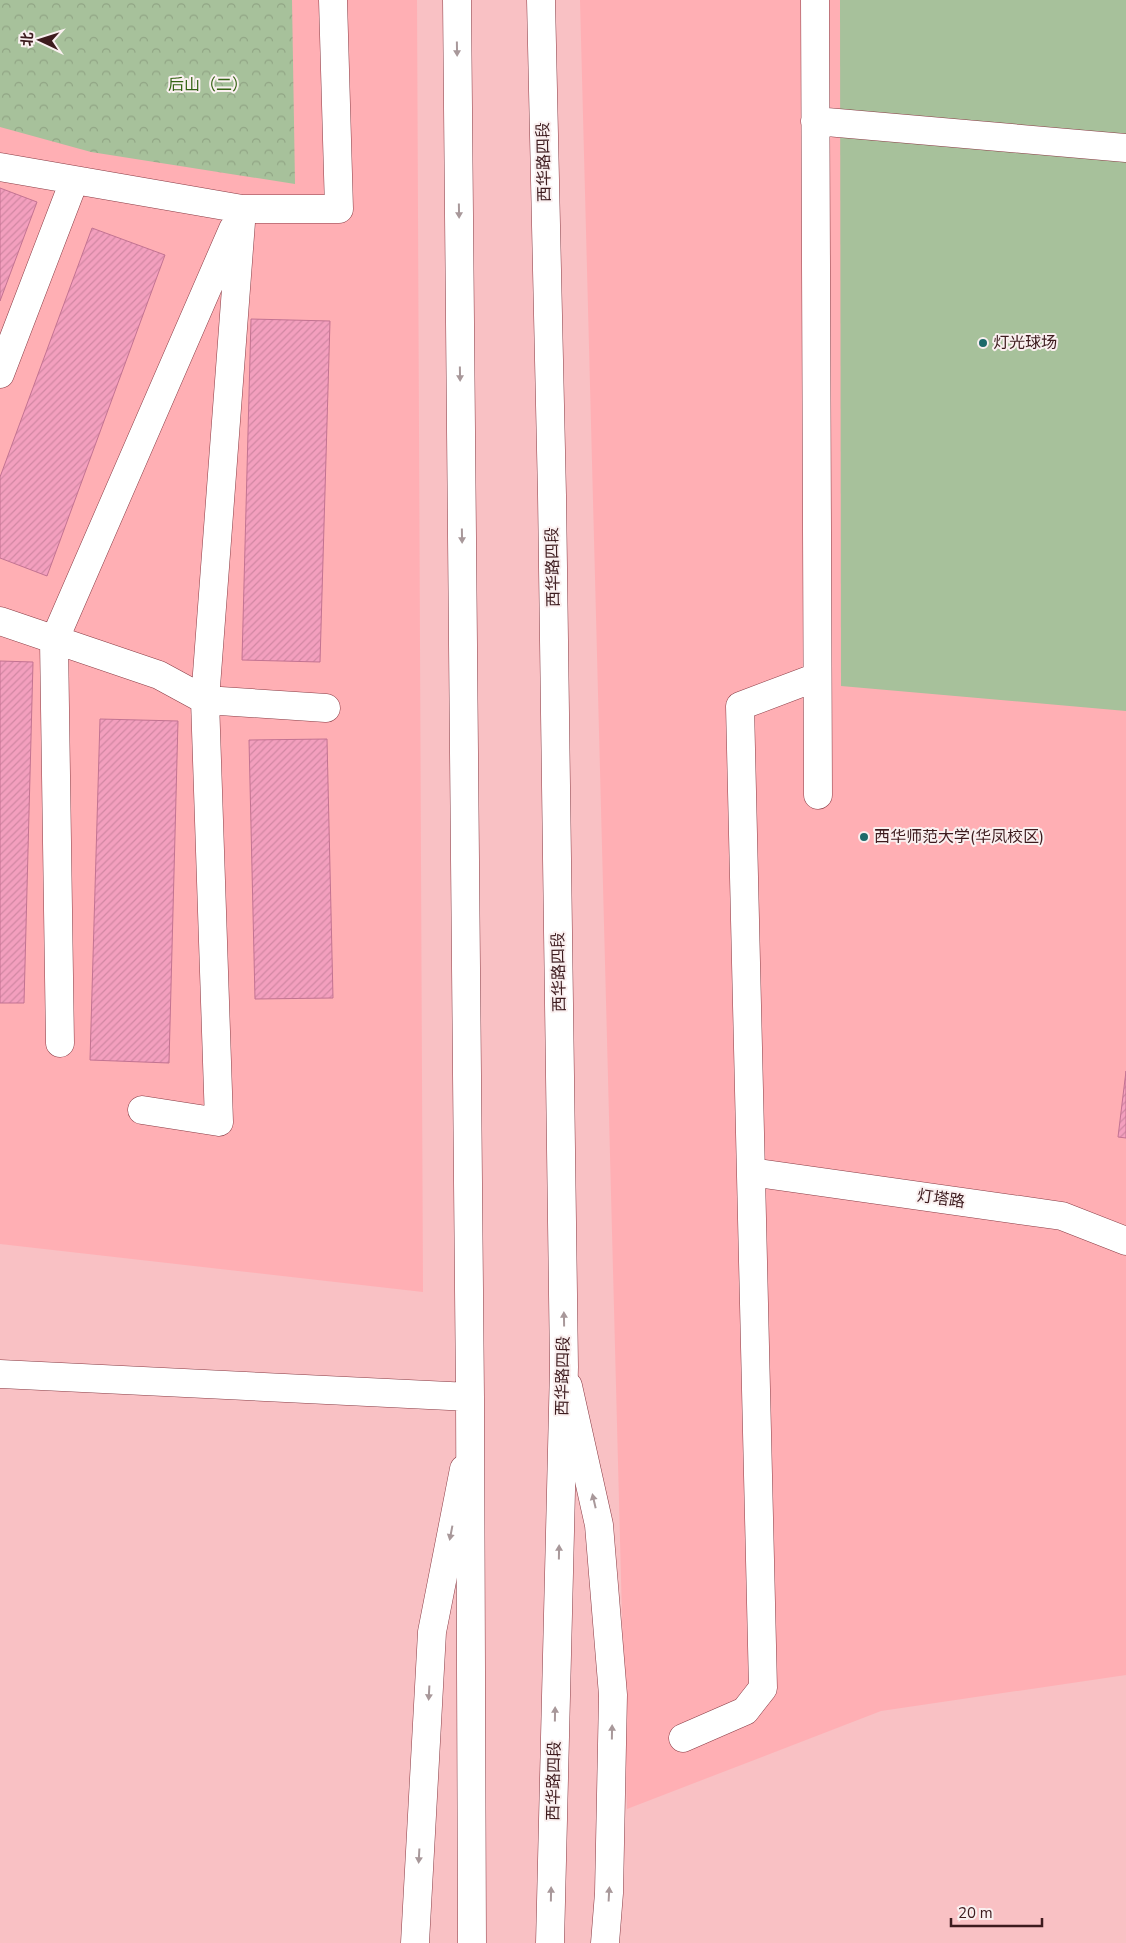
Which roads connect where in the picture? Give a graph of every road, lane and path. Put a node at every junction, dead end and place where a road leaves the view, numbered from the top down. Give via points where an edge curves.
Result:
1 (333, 0) edge
2 (457, 0) edge
3 (541, 0) edge
4 (815, 0) edge
5 (815, 121) junction
6 (1126, 148) edge
7 (0, 167) edge
8 (74, 181) junction
9 (242, 209) junction
10 (0, 374) edge
11 (0, 621) edge
12 (54, 641) junction
13 (817, 677) junction
14 (205, 700) junction
15 (326, 708) dead end
16 (818, 795) dead end
17 (60, 1043) dead end
18 (142, 1110) dead end
19 (752, 1172) junction
20 (1126, 1241) edge
21 (564, 1367) junction
22 (0, 1374) edge
23 (470, 1397) junction
24 (470, 1433) junction
25 (683, 1738) dead end
26 (414, 1943) edge
27 (472, 1943) edge
28 (550, 1943) edge
29 (605, 1943) edge

1 - 9 main road via 339,209
2 -> 23 main road
21 -> 3 main road, 西华路四段 via 552,495
4 - 5 main road
5 - 6 main road
5 - 13 main road
7 - 8 main road
8 - 9 main road
8 - 10 main road
9 - 12 main road
9 - 14 main road
11 - 12 main road
12 - 14 main road via 159,675
12 - 17 main road
13 - 16 main road
13 - 19 main road via 740,706
14 - 15 main road
14 - 18 main road via 219,1122
19 - 20 main road, 灯塔路 via 1062,1216
19 - 25 main road via 763,1688 745,1710
28 -> 21 main road, 西华路四段
29 -> 21 main road via 613,1695 600,1525
22 - 23 main road
23 - 24 main road
24 -> 26 main road via 432,1632
24 - 27 main road

